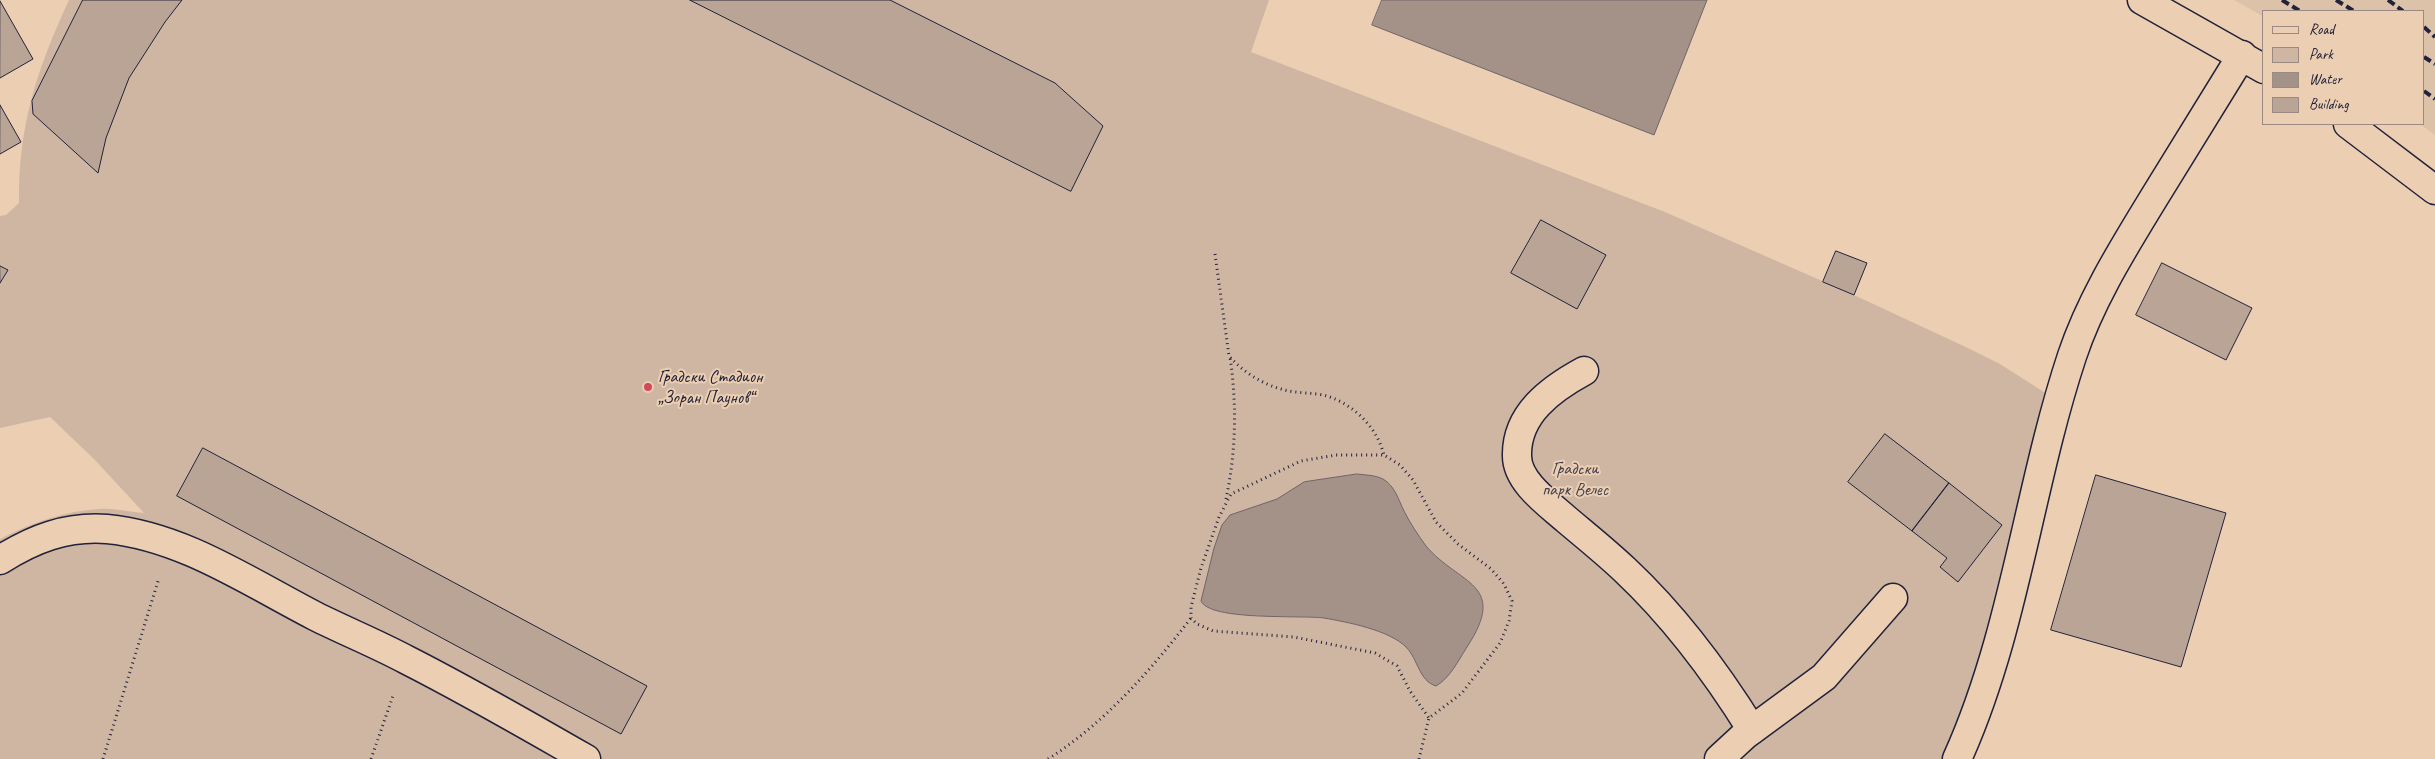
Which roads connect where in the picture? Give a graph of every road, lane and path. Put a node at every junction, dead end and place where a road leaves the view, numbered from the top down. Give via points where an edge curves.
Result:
1 (2142, 0) edge
2 (2253, 62) edge
3 (2349, 125) edge
4 (2435, 190) edge
5 (1215, 254) dead end
6 (1230, 356) junction
7 (1584, 371) dead end
8 (1384, 455) junction
9 (1226, 500) junction
10 (169, 543) junction
11 (0, 560) edge
12 (1893, 598) dead end
13 (1192, 618) junction
14 (406, 659) junction
15 (1429, 718) junction
16 (1752, 730) junction
17 (103, 759) edge
18 (371, 759) edge
19 (586, 759) edge
20 (1048, 759) edge
21 (1419, 759) edge
22 (1719, 759) edge
23 (1957, 759) edge

1 - 2 main road
2 - 23 main road via 2131,235 2079,337 2053,421 2000,641
3 - 4 main road
5 - 6 path
6 - 8 path via 1238,366 1281,389 1327,396 1345,404 1370,426
6 - 9 path via 1235,429
7 - 16 main road via 1552,390 1528,416 1519,439 1517,456 1521,472 1534,490 1625,570 1662,608 1705,658
8 - 9 path via 1336,455 1301,461 1241,488
8 - 15 path via 1400,464 1413,480 1436,522 1491,569 1504,584 1512,601 1509,621 1492,656 1462,693
9 - 13 path via 1201,568 1191,607
10 - 11 main road via 106,529 67,531 46,536
10 - 14 main road
10 - 17 path
12 - 16 main road via 1831,671
13 - 15 path via 1213,631 1294,637 1375,653 1397,666 1410,692
13 - 20 path via 1115,706 1090,729
14 - 18 path
14 - 19 main road
15 - 21 path
16 - 22 main road

